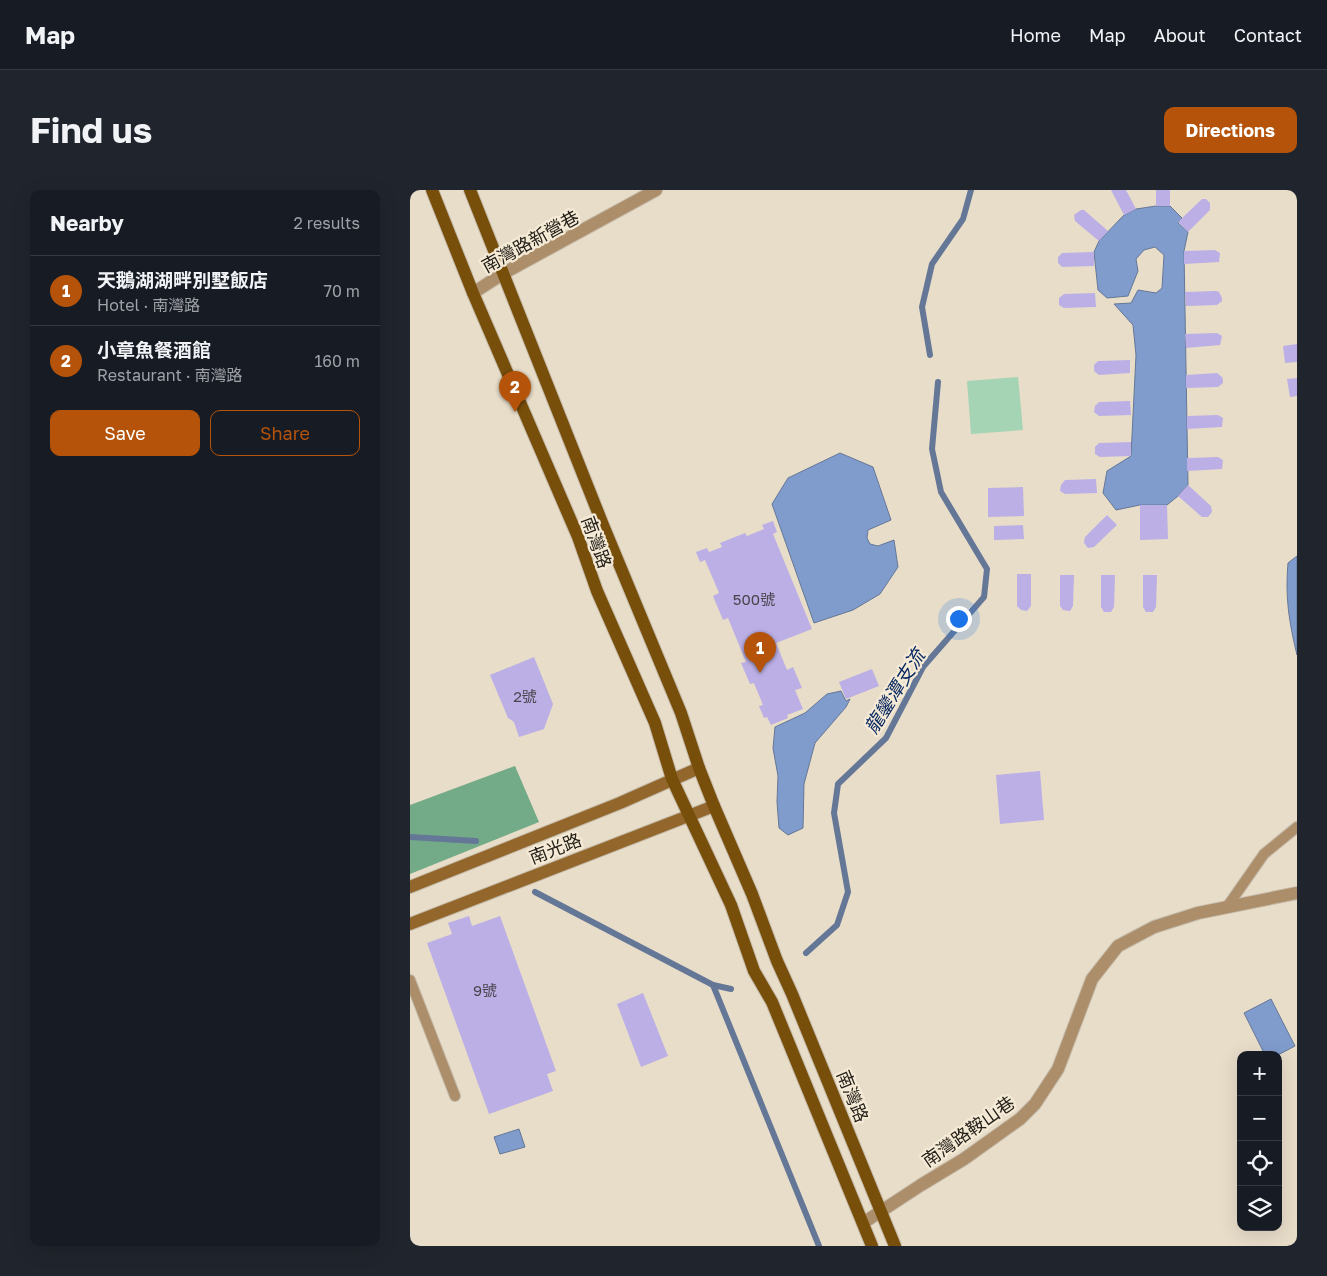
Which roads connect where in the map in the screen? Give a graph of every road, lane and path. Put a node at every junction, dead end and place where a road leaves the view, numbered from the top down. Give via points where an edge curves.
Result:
1 (432, 190) edge
2 (470, 190) edge
3 (656, 190) edge
4 (504, 274) junction
5 (473, 293) junction
6 (699, 768) junction
7 (672, 779) junction
8 (714, 806) junction
9 (690, 817) junction
10 (1297, 827) edge
11 (410, 887) edge
12 (1297, 893) edge
13 (1227, 907) junction
14 (410, 924) edge
15 (410, 980) edge
16 (455, 1096) dead end
17 (881, 1211) junction
18 (863, 1223) junction
19 (872, 1246) edge
20 (895, 1246) edge

1 - 5 main road, 南灣路
2 - 4 main road, 南灣路
3 - 4 street, 南灣路新營巷
4 - 5 street, 南灣路新營巷
4 - 6 main road, 南灣路 via 681,713
5 - 7 main road, 南灣路 via 655,723
6 - 7 street, 南光路
6 - 8 main road, 南灣路
7 - 9 main road, 南灣路
7 - 11 street, 南光路
8 - 9 street, 南光路
8 - 17 main road, 南灣路
9 - 14 street, 南光路
9 - 18 main road, 南灣路 via 731,905 754,971 772,1002
10 - 13 lane via 1264,854
12 - 13 street, 南灣路鞍山巷
13 - 17 street, 南灣路鞍山巷 via 1154,927 1118,946 1092,979 1058,1069 1035,1104 1020,1119 964,1159
15 - 16 lane
17 - 18 street, 南灣路鞍山巷
17 - 20 main road, 南灣路
18 - 19 main road

